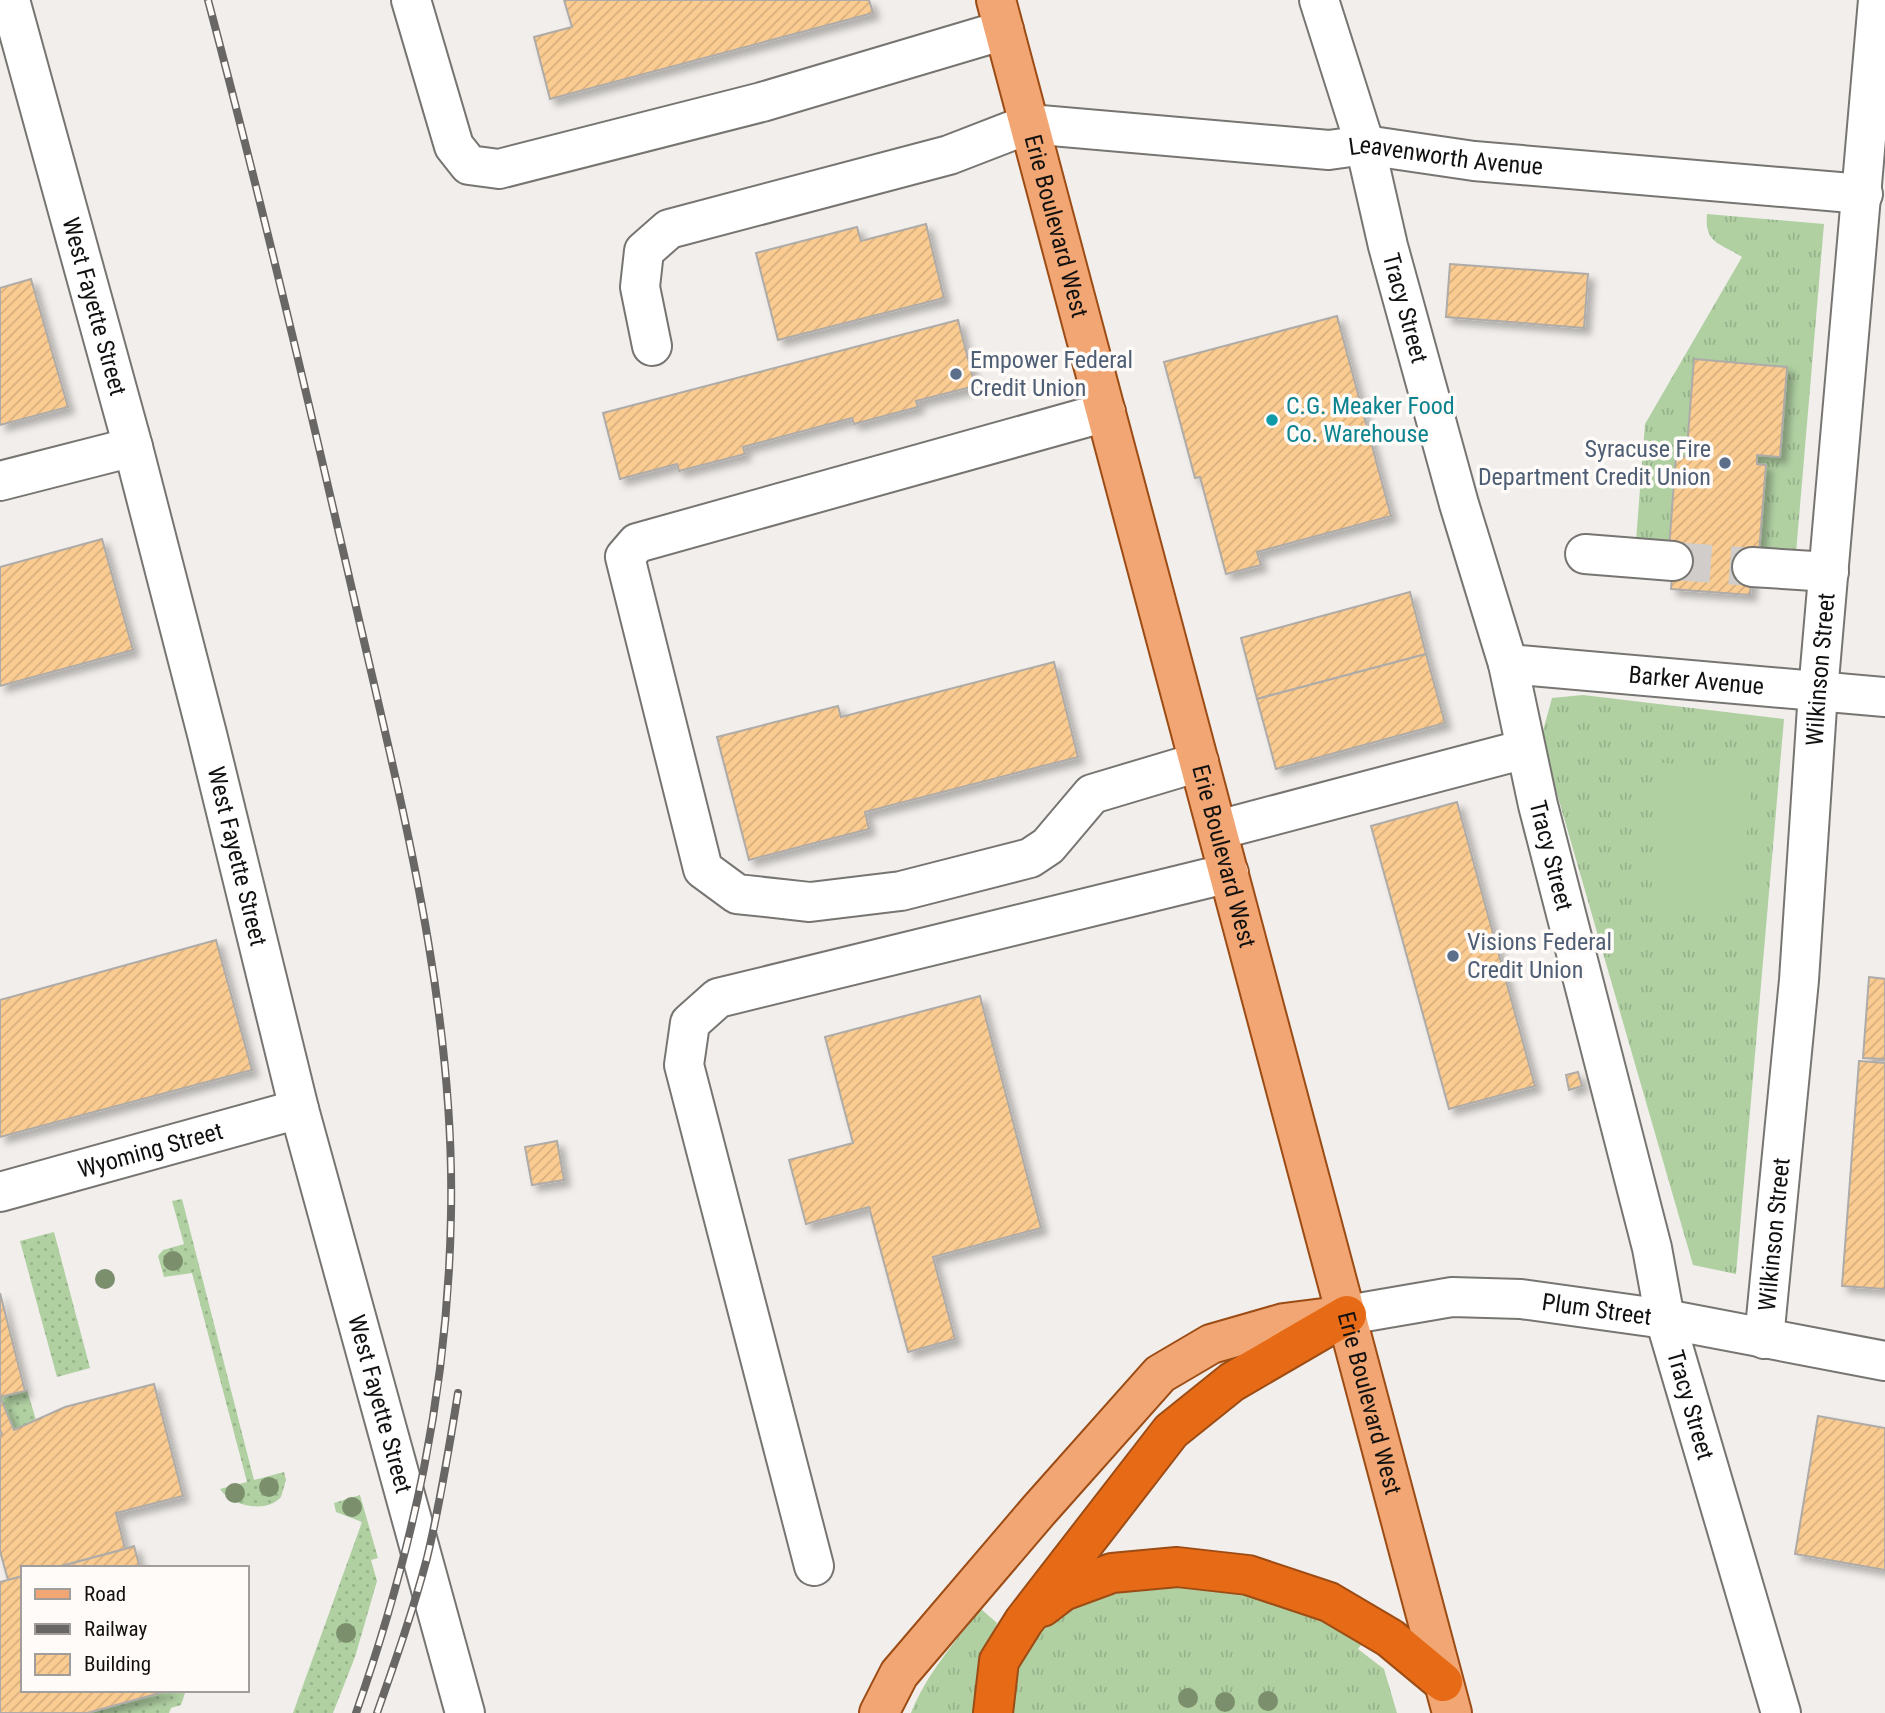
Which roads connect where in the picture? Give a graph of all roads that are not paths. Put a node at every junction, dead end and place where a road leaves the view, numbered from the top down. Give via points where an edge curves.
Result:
1 (10, 0) edge
2 (411, 0) edge
3 (1319, 0) edge
4 (1878, 0) edge
5 (1000, 15) edge
6 (1029, 124) junction
7 (1366, 145) junction
8 (1863, 194) junction
9 (652, 346) dead end
10 (1106, 412) junction
11 (133, 447) junction
12 (0, 481) edge
13 (1585, 554) dead end
14 (1673, 561) tunnel mouth
15 (1752, 567) tunnel mouth
16 (1829, 572) junction
17 (1508, 664) junction
18 (1818, 692) junction
19 (1885, 697) edge
20 (1525, 749) junction
21 (1199, 762) junction
22 (1218, 830) junction
23 (1229, 873) junction
24 (299, 1109) junction
25 (0, 1192) edge
26 (1347, 1315) junction
27 (1665, 1319) junction
28 (1765, 1339) junction
29 (1885, 1360) edge
30 (814, 1566) dead end
31 (1024, 1620) junction
32 (1448, 1698) edge
33 (465, 1713) edge
34 (879, 1713) edge
35 (993, 1713) edge
36 (1781, 1713) edge

1 - 11 street, West Fayette Street
2 - 5 street via 454,146 470,165 499,169 762,102
3 - 7 street, Tracy Street
4 - 8 street, Wilkinson Street
5 - 6 main road, Erie Boulevard West
6 - 7 street, Leavenworth Avenue via 1329,150
6 - 9 street via 949,155 669,229 644,251 640,287
6 - 10 main road, Erie Boulevard West
7 - 8 street, Leavenworth Avenue via 1474,162
7 - 17 street, Tracy Street via 1388,246
8 - 16 street, Wilkinson Street
10 - 21 main road, Erie Boulevard West
10 - 21 street via 637,542 625,556 703,869 737,894 810,902 901,891 1030,858 1048,846 1092,794
11 - 12 street
11 - 24 street, West Fayette Street
13 - 14 street
15 - 16 street
16 - 18 street, Wilkinson Street
17 - 18 street, Barker Avenue
17 - 20 street, Tracy Street
18 - 19 street, Barker Avenue
18 - 28 street, Wilkinson Street via 1799,980
20 - 22 street
20 - 27 street, Tracy Street via 1652,1248
21 - 22 main road, Erie Boulevard West
22 - 23 main road, Erie Boulevard West
23 - 26 main road, Erie Boulevard West
23 - 30 street via 718,998 690,1023 684,1065
24 - 25 street, Wyoming Street
24 - 33 street, West Fayette Street
26 - 27 street, Plum Street via 1452,1297 1521,1300
26 - 31 highway via 1232,1382 1171,1431
26 - 32 main road, Erie Boulevard West
26 - 34 main road via 1284,1323 1211,1344 1160,1374 899,1674
27 - 28 street, Plum Street
27 - 36 street, Tracy Street
28 - 29 street, Plum Street
31 - 32 highway via 1063,1591 1112,1573 1177,1567 1248,1575 1329,1602 1390,1638
31 - 35 highway via 999,1661

